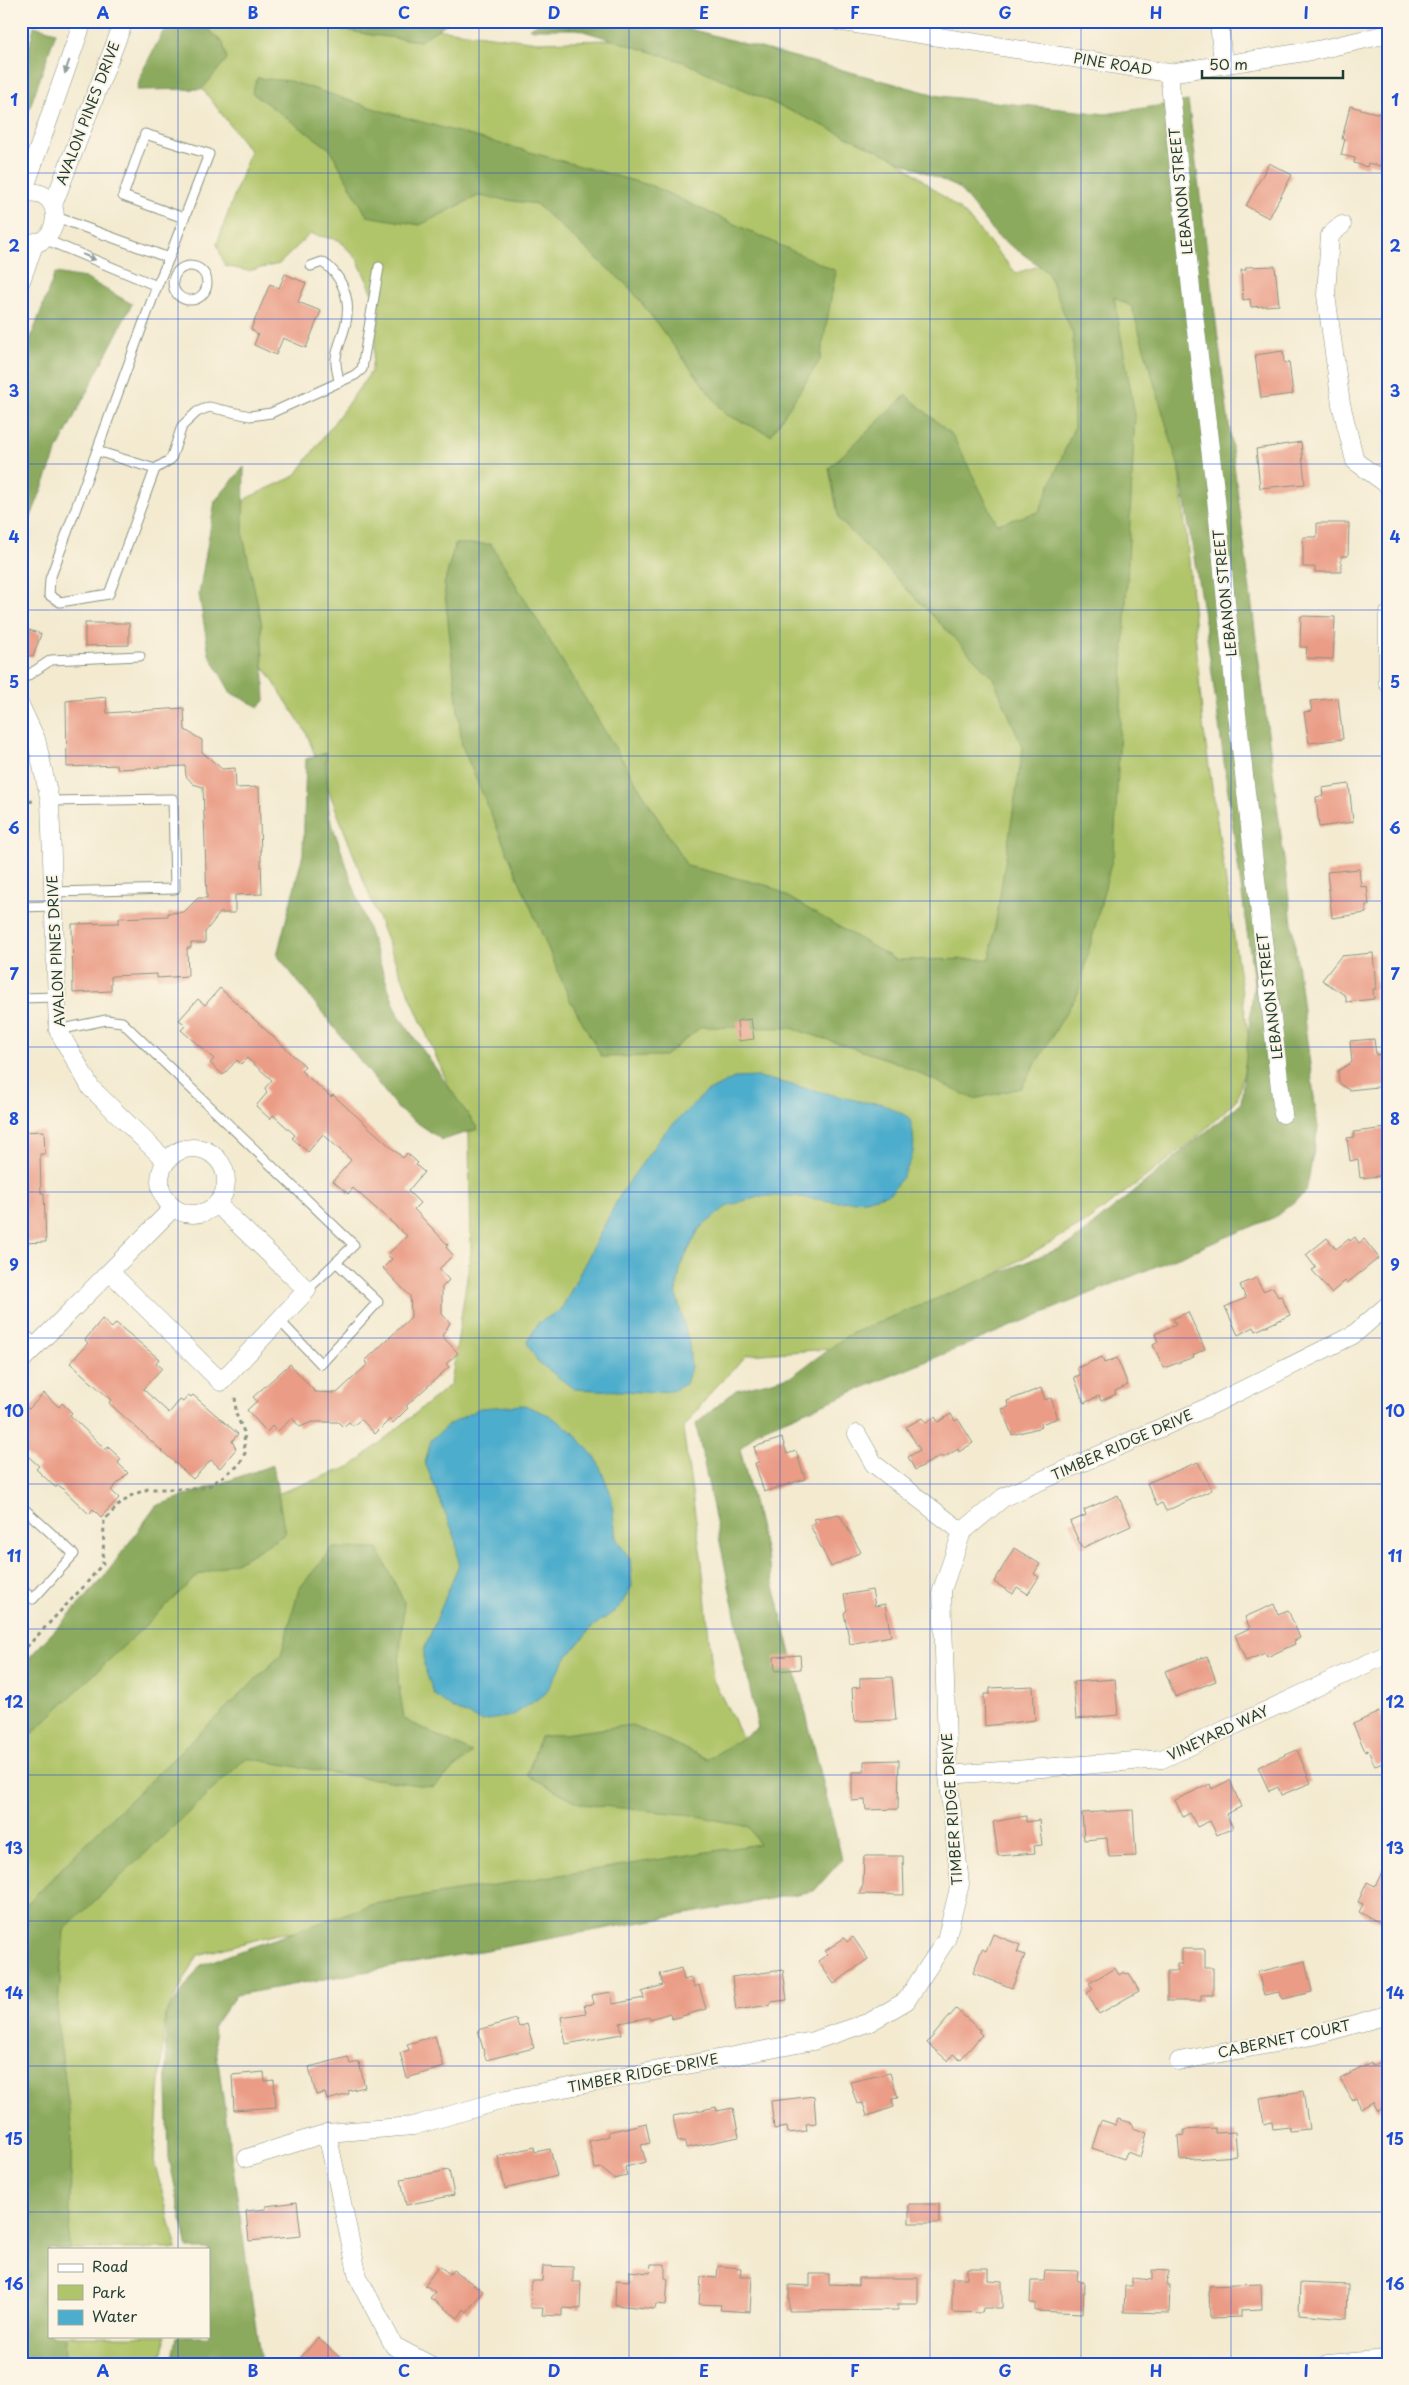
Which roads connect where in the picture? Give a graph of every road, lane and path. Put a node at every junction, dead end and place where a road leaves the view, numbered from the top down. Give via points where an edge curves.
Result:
1 (83, 21) edge
2 (124, 21) edge
3 (837, 21) edge
4 (1219, 21) edge
5 (1388, 34) edge
6 (1224, 65) junction
7 (1169, 72) junction
8 (22, 194) edge
9 (54, 211) junction
10 (184, 218) junction
11 (1342, 225) dead end
12 (34, 241) edge
13 (169, 258) junction
14 (311, 266) dead end
15 (380, 266) dead end
16 (163, 272) junction
17 (175, 275) dead end
18 (21, 281) edge
19 (157, 286) junction
20 (339, 381) junction
21 (97, 451) junction
22 (155, 469) junction
23 (1388, 485) edge
24 (1388, 615) edge
25 (140, 656) dead end
26 (21, 680) edge
27 (1388, 683) edge
28 (21, 707) edge
29 (42, 801) junction
30 (21, 803) edge
31 (52, 899) junction
32 (21, 907) edge
33 (56, 997) junction
34 (21, 998) edge
35 (58, 1030) junction
36 (1283, 1114) dead end
37 (166, 1161) junction
38 (217, 1204) junction
39 (173, 1208) junction
40 (336, 1262) junction
41 (110, 1272) junction
42 (307, 1290) junction
43 (1388, 1305) edge
44 (279, 1320) junction
45 (28, 1342) edge
46 (21, 1361) edge
47 (225, 1378) junction
48 (857, 1434) dead end
49 (21, 1506) edge
50 (962, 1532) junction
51 (21, 1589) edge
52 (21, 1653) edge
53 (1388, 1654) edge
54 (948, 1776) junction
55 (1388, 2012) edge
56 (1179, 2061) dead end
57 (327, 2133) junction
58 (246, 2158) dead end
59 (1388, 2359) edge
60 (428, 2364) edge
61 (1328, 2364) edge

1 -> 8 street, AVALON PINES DRIVE
2 - 9 street, AVALON PINES DRIVE
3 - 7 street, PINE ROAD
4 - 6 street
5 - 6 street, PINE ROAD via 1318,50
6 - 7 street, PINE ROAD
7 - 36 street, LEBANON STREET
8 - 9 street, AVALON PINES DRIVE via 40,194
9 - 12 street, AVALON PINES DRIVE via 53,230
9 - 13 lane
10 - 10 lane via 209,154 145,134 123,196
10 - 13 lane
11 - 23 street via 1330,236 1326,295 1341,404 1355,462
12 - 18 street, AVALON PINES DRIVE
12 -> 19 lane
13 - 16 lane
14 - 20 lane via 322,262 332,268 346,299 348,316 336,358
15 - 20 lane via 362,369
16 - 17 lane
16 - 19 lane
19 - 21 lane
20 - 22 lane via 271,413 250,416 209,407 197,412 182,426 171,459
21 - 22 lane
21 - 22 lane via 50,579 48,594 60,602 109,594
24 - 27 street
25 - 26 lane via 51,660
28 - 29 street, AVALON PINES DRIVE via 36,739
29 - 30 path
29 - 31 street, AVALON PINES DRIVE
29 - 31 lane via 173,799 175,889
31 - 32 lane
31 - 33 street, AVALON PINES DRIVE
33 - 34 lane
33 - 35 street, AVALON PINES DRIVE
35 - 37 street, AVALON PINES DRIVE via 91,1088
35 - 40 lane via 106,1020 122,1022 354,1245
37 - 38 street via 174,1153 194,1147 214,1156 226,1174 223,1195
37 - 39 street via 161,1170 160,1186 165,1200
38 - 39 street via 209,1210 190,1214
38 - 42 street
39 - 41 street
40 - 42 lane
40 - 44 lane via 378,1302 321,1364
41 - 45 street
41 - 47 street via 221,1382
42 - 44 street
43 - 50 street, TIMBER RIDGE DRIVE via 1353,1335 1208,1407 1004,1497
44 - 47 street
45 - 46 street
47 - 52 path via 235,1391 236,1414 244,1432 245,1453 239,1465 212,1485 191,1490 148,1490 132,1494 118,1506 104,1520 103,1563
48 - 50 street via 874,1464
49 - 51 lane via 74,1554 33,1599
50 - 54 street, TIMBER RIDGE DRIVE via 942,1590
53 - 54 street, VINEYARD WAY via 1162,1759
54 - 57 street, TIMBER RIDGE DRIVE via 960,1884 946,1940 906,2001 870,2022 813,2041 506,2099 413,2126
55 - 56 street, CABERNET COURT via 1384,2016 1312,2036
57 - 58 street, TIMBER RIDGE DRIVE
57 - 60 street via 358,2277 394,2346
59 - 61 street

